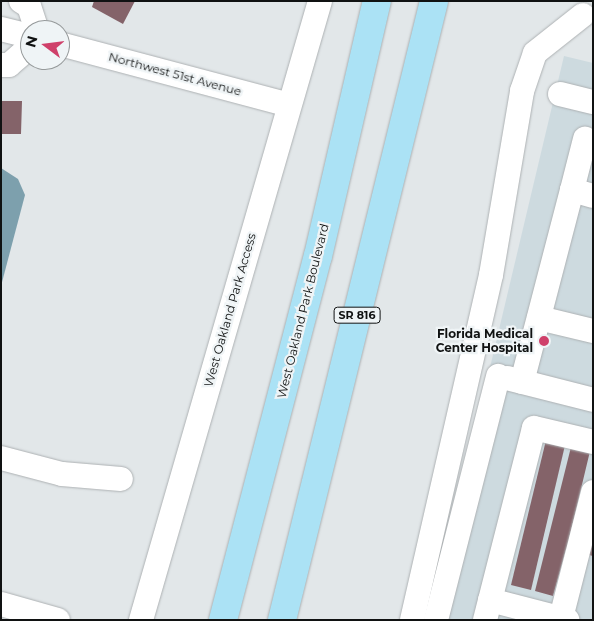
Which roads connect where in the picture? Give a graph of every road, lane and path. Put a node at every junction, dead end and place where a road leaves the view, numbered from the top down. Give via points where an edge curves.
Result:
1 (21, 1) edge
2 (320, 1) edge
3 (377, 1) edge
4 (434, 1) edge
5 (585, 14) edge
6 (34, 20) edge
7 (1, 29) edge
8 (20, 34) edge
9 (70, 47) edge
10 (20, 56) edge
11 (1, 65) edge
12 (560, 94) dead end
13 (593, 102) edge
14 (289, 105) junction
15 (585, 139) dead end
16 (582, 193) edge
17 (539, 318) junction
18 (593, 331) edge
19 (469, 369) junction
20 (498, 376) junction
21 (522, 382) junction
22 (593, 400) edge
23 (593, 442) edge
24 (1, 458) edge
25 (121, 480) dead end
26 (593, 492) edge
27 (1, 604) edge
28 (488, 610) edge
29 (225, 614) edge
30 (564, 619) edge
31 (58, 620) edge
32 (141, 620) edge
33 (282, 620) edge
34 (412, 620) edge
35 (436, 620) edge

1 - 6 street via 29,6
2 - 14 street, West Oakland Park Access
3 - 29 main road, West Oakland Park Boulevard via 318,256
4 - 33 main road, SR 816
5 - 19 street via 535,52 522,91 491,275
7 - 8 street
9 - 14 street, Northwest 51st Avenue
10 - 11 street via 9,65
12 - 13 street
14 - 32 street, West Oakland Park Access
15 - 16 street
16 - 17 street
17 - 18 street
17 - 21 street
19 - 20 street
19 - 34 street
20 - 21 street
20 - 35 street
21 - 22 street
23 - 28 street via 534,428
24 - 25 street via 62,474
26 - 30 street
27 - 31 street
28 - 30 street

